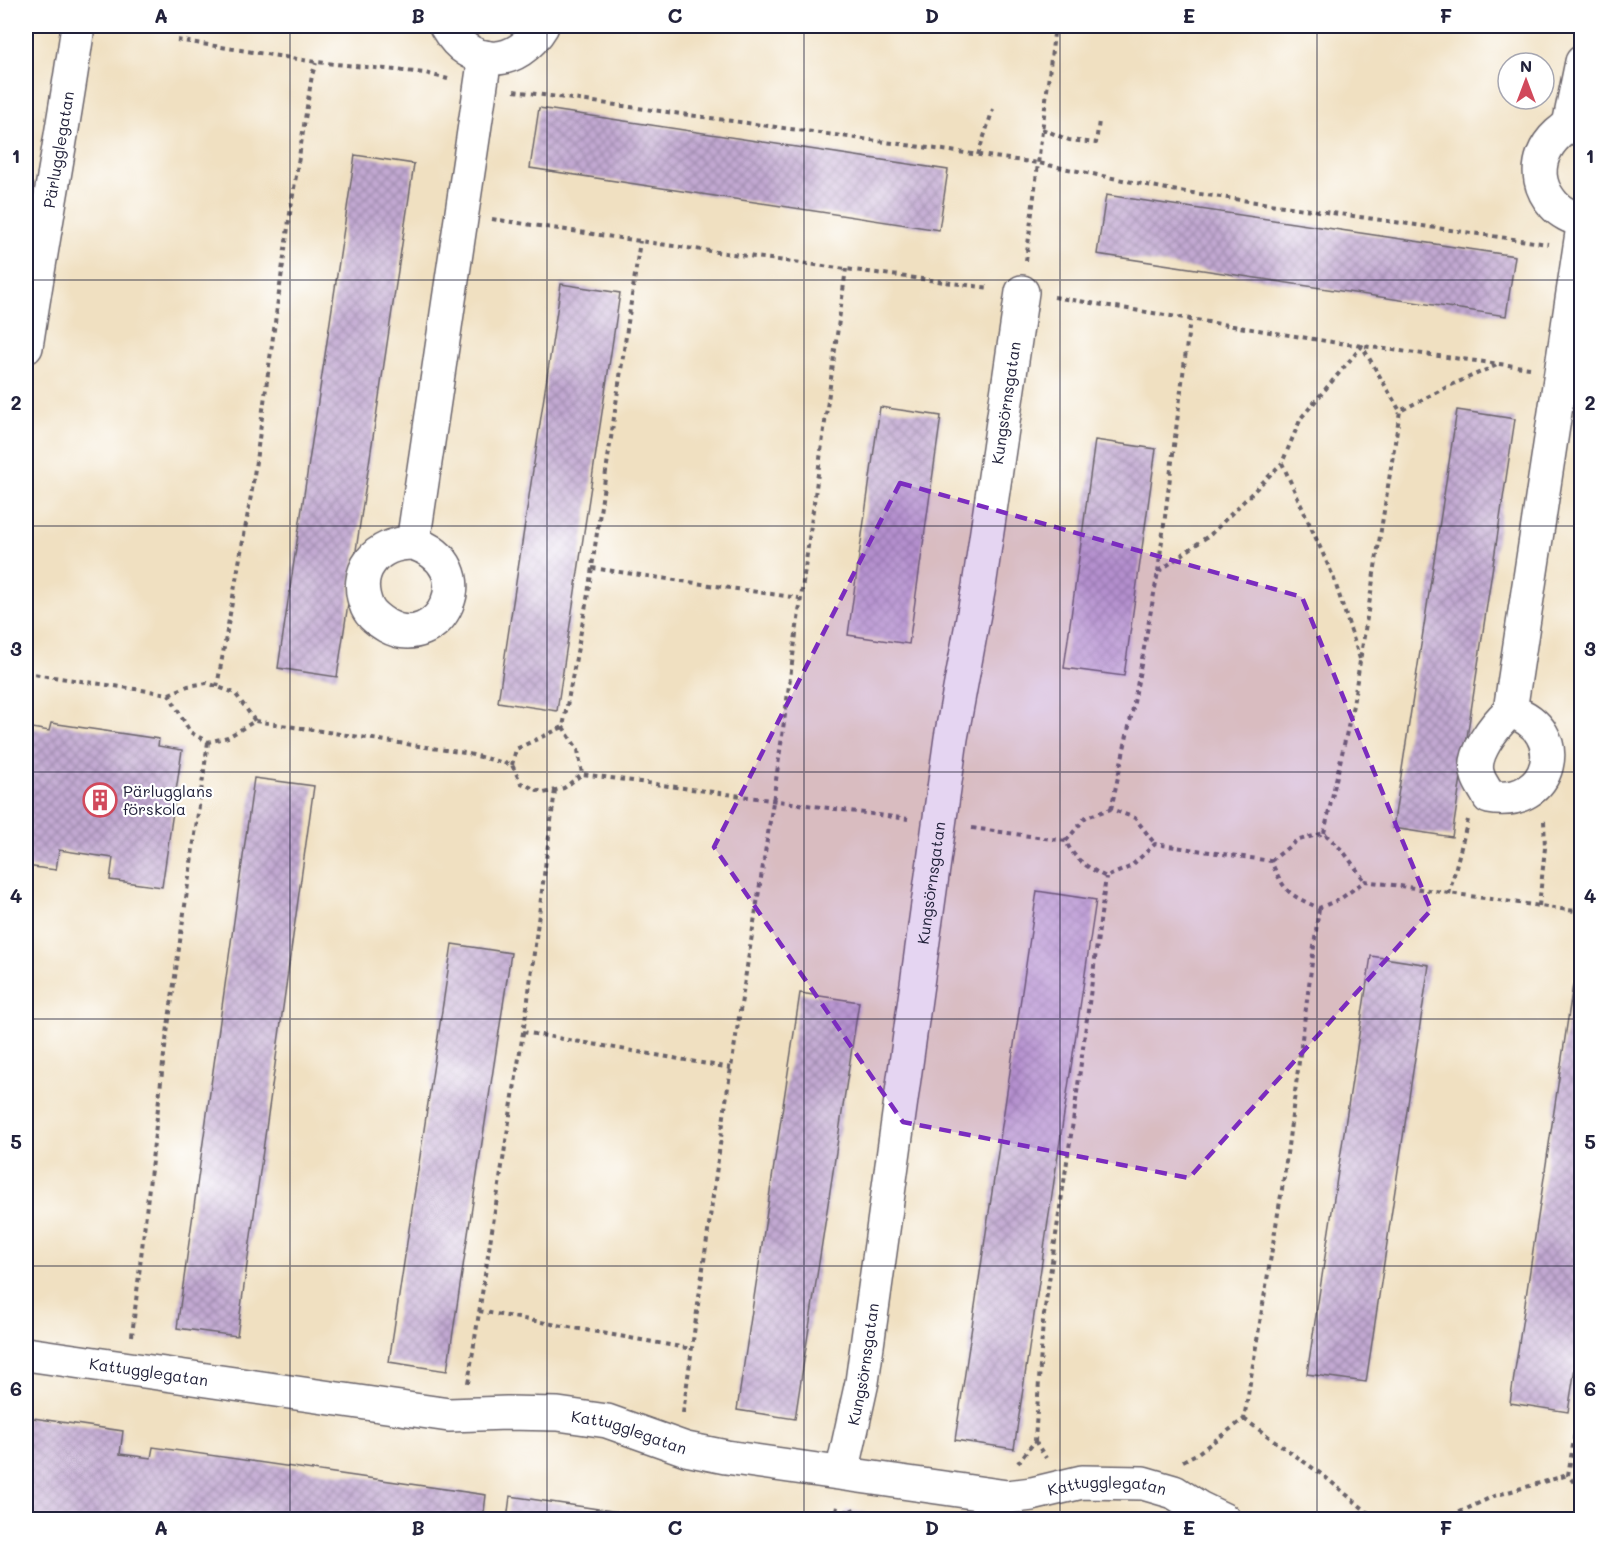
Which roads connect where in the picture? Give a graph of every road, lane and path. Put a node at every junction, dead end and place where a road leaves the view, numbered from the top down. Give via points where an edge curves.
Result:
1 (78, 26) edge
2 (446, 26) edge
3 (542, 26) edge
4 (1055, 26) edge
5 (177, 40) dead end
6 (316, 62) junction
7 (1581, 62) edge
8 (483, 72) junction
9 (993, 109) dead end
10 (1099, 121) dead end
11 (1575, 123) edge
12 (1042, 129) junction
13 (978, 155) junction
14 (1038, 163) junction
15 (462, 214) junction
16 (37, 220) edge
17 (1581, 234) edge
18 (640, 241) junction
19 (846, 269) junction
20 (1022, 292) junction
21 (1190, 319) junction
22 (1362, 345) junction
23 (26, 347) edge
24 (1499, 364) junction
25 (1561, 372) junction
26 (1400, 411) junction
27 (1282, 463) junction
28 (413, 543) dead end
29 (592, 568) junction
30 (1158, 572) junction
31 (799, 598) junction
32 (1361, 660) junction
33 (26, 673) edge
34 (217, 687) junction
35 (169, 694) junction
36 (1510, 711) junction
37 (255, 721) junction
38 (563, 727) junction
39 (208, 742) junction
40 (512, 765) junction
41 (582, 774) junction
42 (555, 790) junction
43 (1531, 790) junction
44 (1489, 797) junction
45 (773, 802) junction
46 (1111, 809) junction
47 (939, 823) junction
48 (1324, 833) junction
49 (1066, 841) junction
50 (1155, 844) junction
51 (1271, 861) junction
52 (1106, 877) junction
53 (1365, 881) junction
54 (1449, 894) junction
55 (1539, 906) junction
56 (1319, 908) junction
57 (1581, 912) edge
58 (523, 1032) junction
59 (731, 1068) junction
60 (479, 1311) junction
61 (692, 1349) junction
62 (26, 1354) edge
63 (128, 1369) junction
64 (1581, 1391) edge
65 (465, 1414) junction
66 (1244, 1419) junction
67 (678, 1446) junction
68 (842, 1473) junction
69 (1568, 1475) junction
70 (1143, 1483) junction
71 (1581, 1493) edge
72 (1007, 1497) junction
73 (1224, 1520) edge
74 (1377, 1520) edge
75 (1443, 1520) edge

1 - 16 street, Pärlugglegatan via 61,143
2 - 8 street
3 - 8 street via 534,40 520,51 503,57
4 - 12 path
5 - 6 path
6 - 8 path via 425,73
6 - 34 path via 289,220 252,490
7 - 11 street
8 - 13 path
8 - 15 street
9 - 13 path
10 - 12 path via 1096,143 1069,140
11 - 17 street via 1550,140 1541,173 1544,190 1553,204
12 - 14 path
13 - 14 path
14 - 17 path via 1172,190
14 - 20 path
15 - 18 path
15 - 28 street
16 - 23 street, Pärlugglegatan
17 - 25 street
18 - 19 path
18 - 29 path
19 - 20 path
19 - 31 path
20 - 21 path
20 - 47 street, Kungsörnsgatan
21 - 22 path
21 - 30 path
22 - 24 path
22 - 26 path
22 - 27 path via 1301,418
24 - 25 path
24 - 26 path
25 - 36 street
26 - 32 path
27 - 30 path via 1211,534
27 - 32 path via 1333,576
29 - 31 path
29 - 38 path
30 - 46 path
31 - 45 path
32 - 48 path
33 - 35 path
34 - 35 path via 207,683
34 - 37 path via 235,693
35 - 39 path via 190,732
36 - 43 street via 1536,725 1548,751 1541,780
36 - 44 street via 1496,725 1480,754 1477,775
37 - 39 path via 228,737
37 - 40 path via 465,753
38 - 40 path via 516,748
38 - 41 path via 578,750
39 - 63 path via 164,1055
40 - 42 path via 521,783 544,793
41 - 42 path
41 - 45 path
42 - 58 path
43 - 44 street via 1503,800
43 - 55 path via 1544,813
44 - 54 path via 1466,821
45 - 47 path
45 - 59 path
46 - 49 path via 1086,818
46 - 50 path via 1135,818
47 - 49 path
47 - 68 street, Kungsörnsgatan via 862,1382
48 - 51 path via 1296,842
48 - 53 path
49 - 52 path via 1086,866
50 - 51 path
50 - 52 path via 1130,867
51 - 56 path via 1289,895
52 - 72 path via 1043,1320 1035,1441 1007,1478
53 - 54 path
53 - 56 path
54 - 55 path
55 - 57 path
56 - 66 path via 1284,1177
58 - 59 path
58 - 60 path
59 - 61 path
60 - 61 path
60 - 65 path
61 - 67 path
62 - 63 street, Kattugglegatan
63 - 65 street, Kattugglegatan via 449,1415
64 - 69 path
65 - 67 street, Kattugglegatan via 558,1414 607,1421
66 - 70 path via 1198,1453
66 - 74 path
67 - 68 street, Kattugglegatan via 726,1457
68 - 72 street, Kattugglegatan
69 - 71 path
69 - 75 path via 1494,1496
70 - 72 street, Kattugglegatan via 1082,1482
70 - 73 street, Kattugglegatan via 1173,1492

